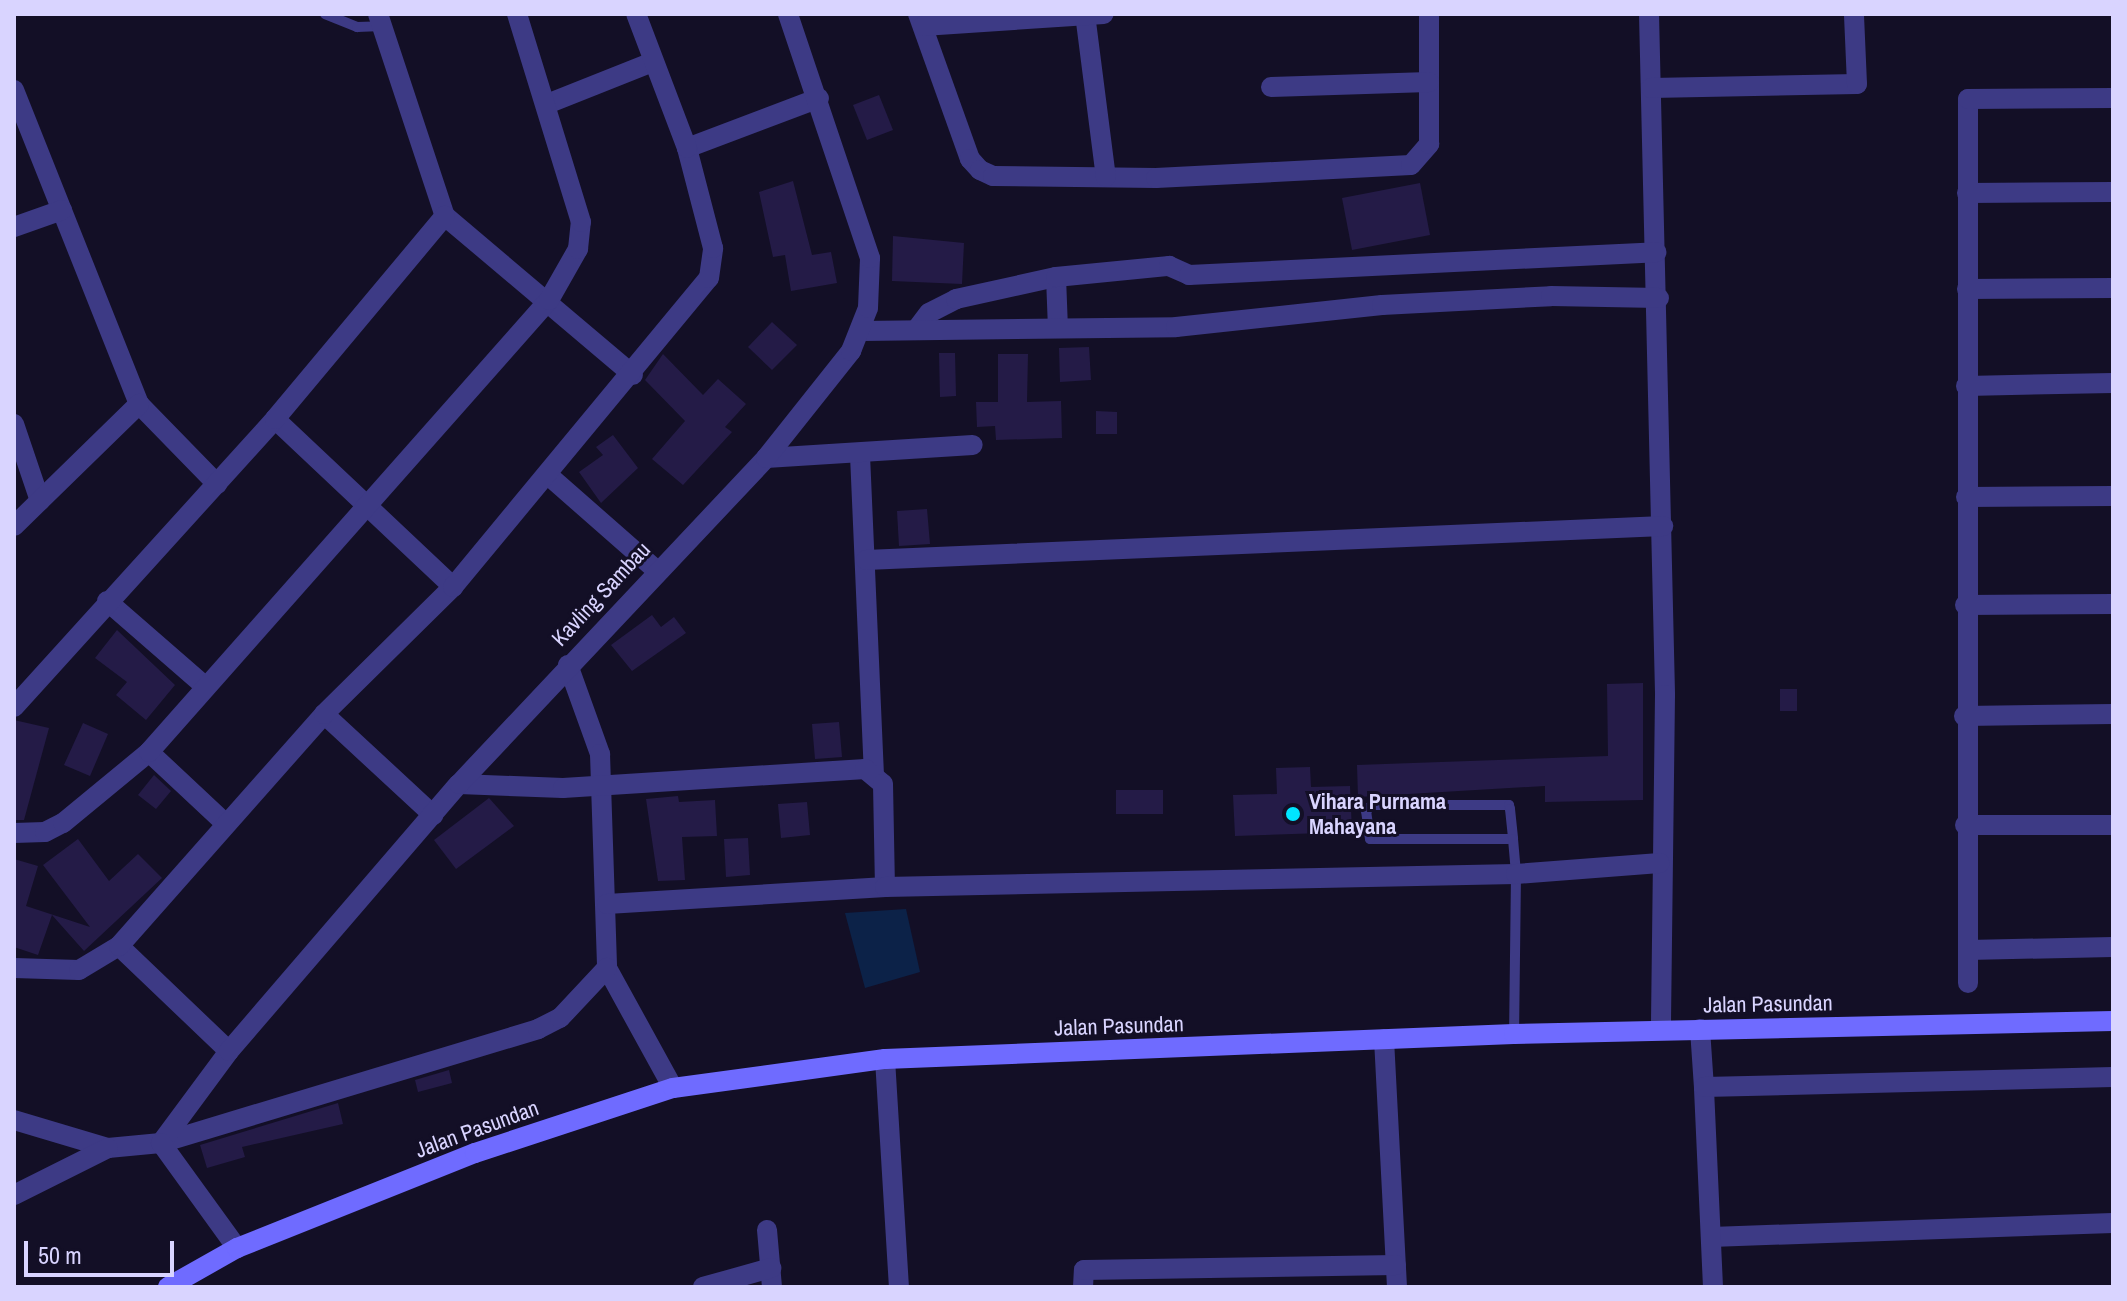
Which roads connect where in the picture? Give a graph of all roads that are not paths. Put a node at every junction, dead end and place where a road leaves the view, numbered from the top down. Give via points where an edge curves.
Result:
1 (325, 14) edge
2 (517, 14) edge
3 (636, 14) edge
4 (788, 14) edge
5 (1091, 14) edge
6 (1429, 14) edge
7 (1649, 14) edge
8 (1854, 14) edge
9 (380, 20) edge
10 (920, 20) edge
11 (650, 63) junction
12 (1429, 82) junction
13 (1271, 87) dead end
14 (1651, 88) junction
15 (14, 90) edge
16 (819, 98) junction
17 (2113, 98) edge
18 (547, 104) junction
19 (687, 148) junction
20 (1106, 177) junction
21 (2113, 192) edge
22 (1967, 193) junction
23 (62, 210) junction
24 (445, 216) junction
25 (14, 227) edge
26 (1656, 252) junction
27 (1056, 277) junction
28 (2113, 288) edge
29 (1967, 289) junction
30 (1659, 298) junction
31 (549, 300) junction
32 (1058, 328) junction
33 (916, 330) junction
34 (862, 331) junction
35 (633, 375) junction
36 (2113, 383) edge
37 (1966, 386) junction
38 (139, 404) junction
39 (275, 419) junction
40 (14, 424) edge
41 (973, 445) dead end
42 (860, 455) junction
43 (766, 458) junction
44 (548, 475) junction
45 (217, 484) junction
46 (2113, 496) edge
47 (1966, 497) junction
48 (40, 501) junction
49 (369, 502) junction
50 (14, 526) edge
51 (1663, 526) junction
52 (866, 560) junction
53 (656, 570) junction
54 (453, 587) junction
55 (107, 601) junction
56 (2113, 604) edge
57 (1965, 605) junction
58 (568, 665) junction
59 (206, 687) junction
60 (14, 707) edge
61 (324, 714) junction
62 (2113, 714) edge
63 (1964, 716) junction
64 (149, 752) junction
65 (874, 772) junction
66 (601, 783) junction
67 (459, 784) junction
68 (433, 815) junction
69 (226, 824) junction
70 (1965, 825) junction
71 (2113, 825) edge
72 (14, 833) edge
73 (1513, 839) junction
74 (1660, 863) junction
75 (1516, 874) junction
76 (885, 887) junction
77 (607, 904) junction
78 (119, 946) junction
79 (2113, 947) edge
80 (1968, 950) junction
81 (14, 968) edge
82 (607, 968) junction
83 (1968, 983) dead end
84 (2113, 1021) edge
85 (1700, 1029) junction
86 (1661, 1030) junction
87 (1514, 1034) junction
88 (1384, 1039) junction
89 (229, 1051) junction
90 (885, 1059) junction
91 (2113, 1077) edge
92 (1704, 1087) junction
93 (673, 1088) junction
94 (14, 1120) edge
95 (161, 1143) junction
96 (108, 1148) junction
97 (14, 1195) edge
98 (2113, 1223) edge
99 (767, 1230) dead end
100 (1711, 1237) junction
101 (237, 1248) junction
102 (1396, 1265) junction
103 (771, 1278) edge
104 (168, 1287) edge
105 (703, 1287) edge
106 (899, 1287) edge
107 (1083, 1287) edge
108 (1397, 1287) edge
109 (1713, 1287) edge

1 - 9 lane via 357,27
2 - 18 street
3 - 11 street
4 - 16 street, Kavling Sambau
5 - 10 street
5 - 20 street
6 - 12 street
7 - 14 street
8 - 14 street via 1857,84
9 - 24 street
10 - 20 street via 970,159 980,170 993,176
11 - 18 street
11 - 19 street
12 - 13 street
12 - 20 street via 1429,144 1411,165
14 - 26 street
15 - 23 street
16 - 19 street
16 - 34 street, Kavling Sambau via 870,258 872,285
17 - 22 street via 1968,99
18 - 31 street via 581,222 578,249
19 - 35 street via 713,248 713,270
21 - 22 street
22 - 29 street
23 - 25 street
23 - 38 street
24 - 31 street
24 - 39 street
26 - 27 street via 1189,275 1169,266
26 - 30 street
27 - 32 street
27 - 33 street via 956,299 929,313
28 - 29 street
29 - 37 street
30 - 32 street via 1551,296 1382,305 1176,327
30 - 51 street
31 - 35 street
31 - 49 street
32 - 33 street
33 - 34 street
34 - 43 street, Kavling Sambau
35 - 44 street
36 - 37 street
37 - 47 street
38 - 45 street
38 - 48 street
39 - 45 street
39 - 49 street
40 - 48 street
41 - 42 street
42 - 43 street
42 - 52 street
43 - 53 street, Kavling Sambau
44 - 53 street
44 - 54 street
45 - 55 street
46 - 47 street
47 - 57 street
48 - 50 street
49 - 54 street
49 - 59 street
51 - 52 street
51 - 74 street
52 - 65 street
53 - 58 street, Kavling Sambau
54 - 61 street
55 - 59 street
55 - 60 street
56 - 57 street
57 - 63 street
58 - 66 street via 600,754
58 - 67 street, Kavling Sambau
59 - 64 street
61 - 68 street
61 - 69 street
62 - 63 street
63 - 70 street
64 - 69 street
64 - 72 street via 63,823 45,832
65 - 66 street via 854,768
65 - 76 street via 883,784
66 - 67 street
66 - 77 street
67 - 68 street, Kavling Sambau
68 - 89 street, Kavling Sambau
69 - 78 street
70 - 71 street
70 - 80 street
73 - 73 lane via 1510,809 1503,802 1372,805 1366,811 1370,839
73 - 75 lane
74 - 75 street
74 - 86 street
75 - 76 street
75 - 87 lane
76 - 77 street
77 - 82 street
78 - 81 street via 79,970
78 - 89 street
79 - 80 street
80 - 83 street
82 - 93 street
82 - 95 street via 560,1018 538,1029
84 - 85 street, Jalan Pasundan
85 - 86 street, Jalan Pasundan
85 - 92 street
86 - 87 street, Jalan Pasundan
87 - 88 street, Jalan Pasundan
88 - 90 street, Jalan Pasundan
88 - 102 street
89 - 95 street, Kavling Sambau
90 - 93 street, Jalan Pasundan
90 - 106 street
91 - 92 street
92 - 100 street
93 - 101 street, Jalan Pasundan via 475,1153
94 - 96 street
95 - 96 street
95 - 101 street
96 - 97 street
98 - 100 street
99 - 103 street
100 - 109 street
101 - 104 street, Jalan Pasundan
102 - 107 street via 1084,1270
102 - 108 street
103 - 105 street

